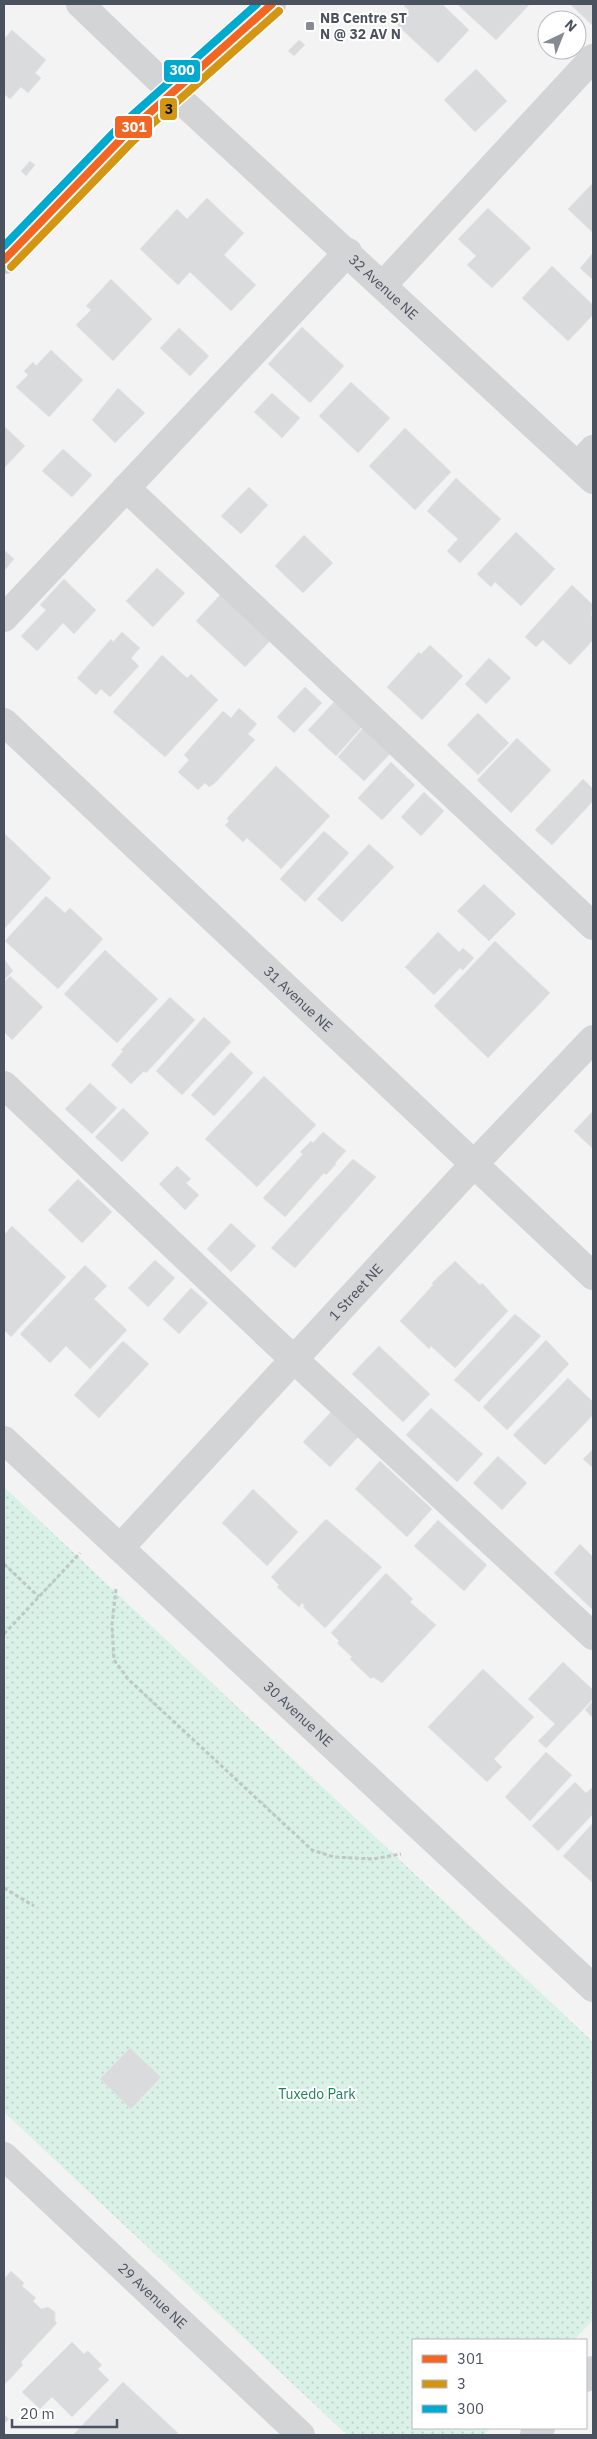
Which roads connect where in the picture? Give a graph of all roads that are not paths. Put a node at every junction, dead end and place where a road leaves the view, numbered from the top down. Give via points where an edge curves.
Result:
1 (80, 4) edge
2 (272, 4) edge
3 (593, 58) edge
4 (174, 94) junction
5 (348, 252) junction
6 (4, 260) edge
7 (383, 285) junction
8 (588, 464) edge
9 (126, 488) junction
10 (4, 618) edge
11 (4, 722) edge
12 (593, 926) edge
13 (593, 1039) edge
14 (4, 1085) edge
15 (474, 1164) junction
16 (593, 1276) edge
17 (295, 1360) junction
18 (4, 1440) edge
19 (120, 1548) junction
20 (593, 1636) edge
21 (593, 1988) edge
22 (4, 2156) edge
23 (301, 2435) edge

1 - 4 street, 32 Avenue NE
2 - 4 main road
3 - 7 street
4 - 5 street, 32 Avenue NE
4 - 6 main road via 126,134
5 - 7 street, 32 Avenue NE
5 - 9 street
7 - 8 street, 32 Avenue NE
9 - 10 street
9 - 12 street
11 - 15 street, 31 Avenue NE
13 - 15 street, 1 Street NE
14 - 17 street
15 - 16 street, 31 Avenue NE
15 - 17 street, 1 Street NE
17 - 19 street, 1 Street NE
17 - 20 street
18 - 19 street, 30 Avenue NE
19 - 21 street, 30 Avenue NE
22 - 23 street, 29 Avenue NE

